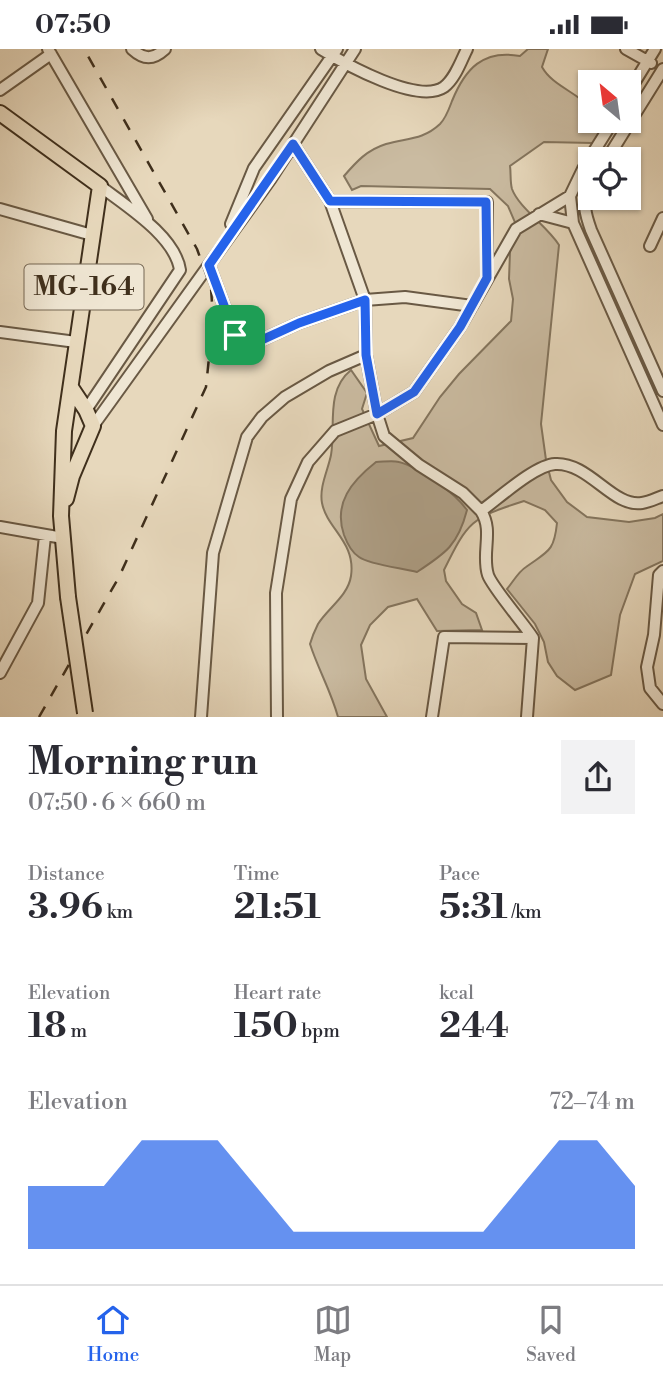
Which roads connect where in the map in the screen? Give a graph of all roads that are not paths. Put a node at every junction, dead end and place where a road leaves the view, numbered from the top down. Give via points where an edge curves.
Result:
1 (132, 49) edge
2 (165, 49) edge
3 (321, 49) edge
4 (355, 49) edge
5 (467, 49) edge
6 (626, 49) edge
7 (655, 49) edge
8 (50, 51) edge
9 (335, 53) edge
10 (648, 61) junction
11 (346, 62) junction
12 (663, 69) edge
13 (641, 72) edge
14 (0, 90) edge
15 (0, 113) edge
16 (605, 133) edge
17 (293, 144) junction
18 (614, 147) edge
19 (100, 186) junction
20 (570, 196) junction
21 (330, 201) junction
22 (0, 209) edge
23 (585, 210) edge
24 (539, 214) junction
25 (573, 223) junction
26 (662, 223) edge
27 (150, 224) junction
28 (92, 235) junction
29 (225, 239) junction
30 (650, 246) dead end
31 (209, 265) junction
32 (487, 278) junction
33 (365, 300) junction
34 (472, 306) junction
35 (0, 332) edge
36 (76, 342) junction
37 (366, 355) junction
38 (72, 389) junction
39 (663, 391) edge
40 (86, 410) junction
41 (377, 414) junction
42 (663, 425) edge
43 (93, 426) junction
44 (64, 431) junction
45 (85, 444) junction
46 (663, 496) edge
47 (481, 511) junction
48 (61, 516) junction
49 (0, 527) edge
50 (45, 536) junction
51 (63, 538) junction
52 (663, 571) edge
53 (533, 638) junction
54 (0, 673) edge
55 (663, 704) edge
56 (86, 715) edge
57 (201, 717) edge
58 (277, 717) edge
59 (432, 717) edge
60 (527, 717) edge

1 - 2 street via 144,58 155,58
3 - 9 street
4 - 11 street
5 - 11 street via 443,88 425,93 409,91
6 - 10 street
7 - 10 street
8 - 14 street
8 - 27 street
9 - 11 street
9 - 29 street via 254,167
10 - 12 street
10 - 13 street
11 - 17 street
12 - 18 street
15 - 19 main road
16 - 20 street
17 - 21 street
17 - 29 street
19 - 27 street
19 - 28 main road, MG-164
20 - 24 street
20 - 25 street
21 - 32 street via 486,202
21 - 33 street
22 - 28 street
23 - 39 street
24 - 25 street
24 - 32 street via 516,229
25 - 42 street
26 - 30 street
27 - 40 street via 178,256 180,270
28 - 36 main road, MG-164
29 - 31 street
31 - 33 street via 235,335 243,343 253,344
31 - 43 street
32 - 34 street
33 - 34 street via 405,297
33 - 37 street
34 - 41 street via 414,392
35 - 36 street
36 - 38 main road, MG-164
37 - 41 street
37 - 57 street via 285,397 247,437 213,554
38 - 40 main road
38 - 44 main road, MG-164
40 - 43 main road
41 - 47 street via 384,436
41 - 58 street via 335,431 308,462 291,499 276,593
43 - 45 main road, MG-164
44 - 45 main road
44 - 48 main road, MG-164
45 - 48 main road, MG-164
46 - 47 street via 641,504 623,500 572,466 553,464
47 - 53 street via 488,522 489,577
48 - 51 main road, MG-164
49 - 50 street
50 - 51 street
50 - 54 street via 38,603
51 - 56 main road, MG-164, bridge
52 - 55 street via 647,667 650,688
53 - 59 street via 444,636
53 - 60 street

